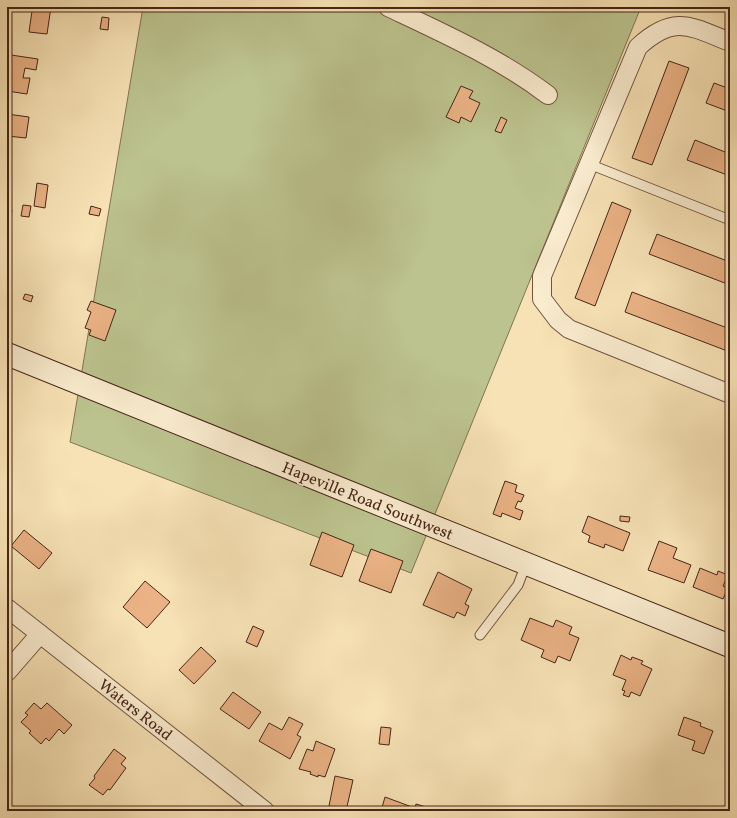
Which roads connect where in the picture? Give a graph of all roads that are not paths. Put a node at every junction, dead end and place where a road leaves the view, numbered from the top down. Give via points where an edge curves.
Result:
1 (388, 7) edge
2 (730, 42) edge
3 (548, 95) dead end
4 (589, 164) junction
5 (730, 220) edge
6 (7, 354) edge
7 (730, 394) edge
8 (526, 564) junction
9 (7, 608) edge
10 (40, 634) junction
11 (480, 635) dead end
12 (730, 646) edge
13 (7, 672) edge
14 (265, 811) edge

1 - 3 street via 468,45 523,76
2 - 4 street via 690,26 668,26 653,33 638,47
4 - 5 lane
4 - 7 street via 542,276 542,299 558,320 569,329
6 - 8 street, Hapeville Road Southwest
8 - 11 lane via 518,585
8 - 12 street, Hapeville Road Southwest
9 - 10 street, Waters Road
10 - 13 street
10 - 14 street, Waters Road

